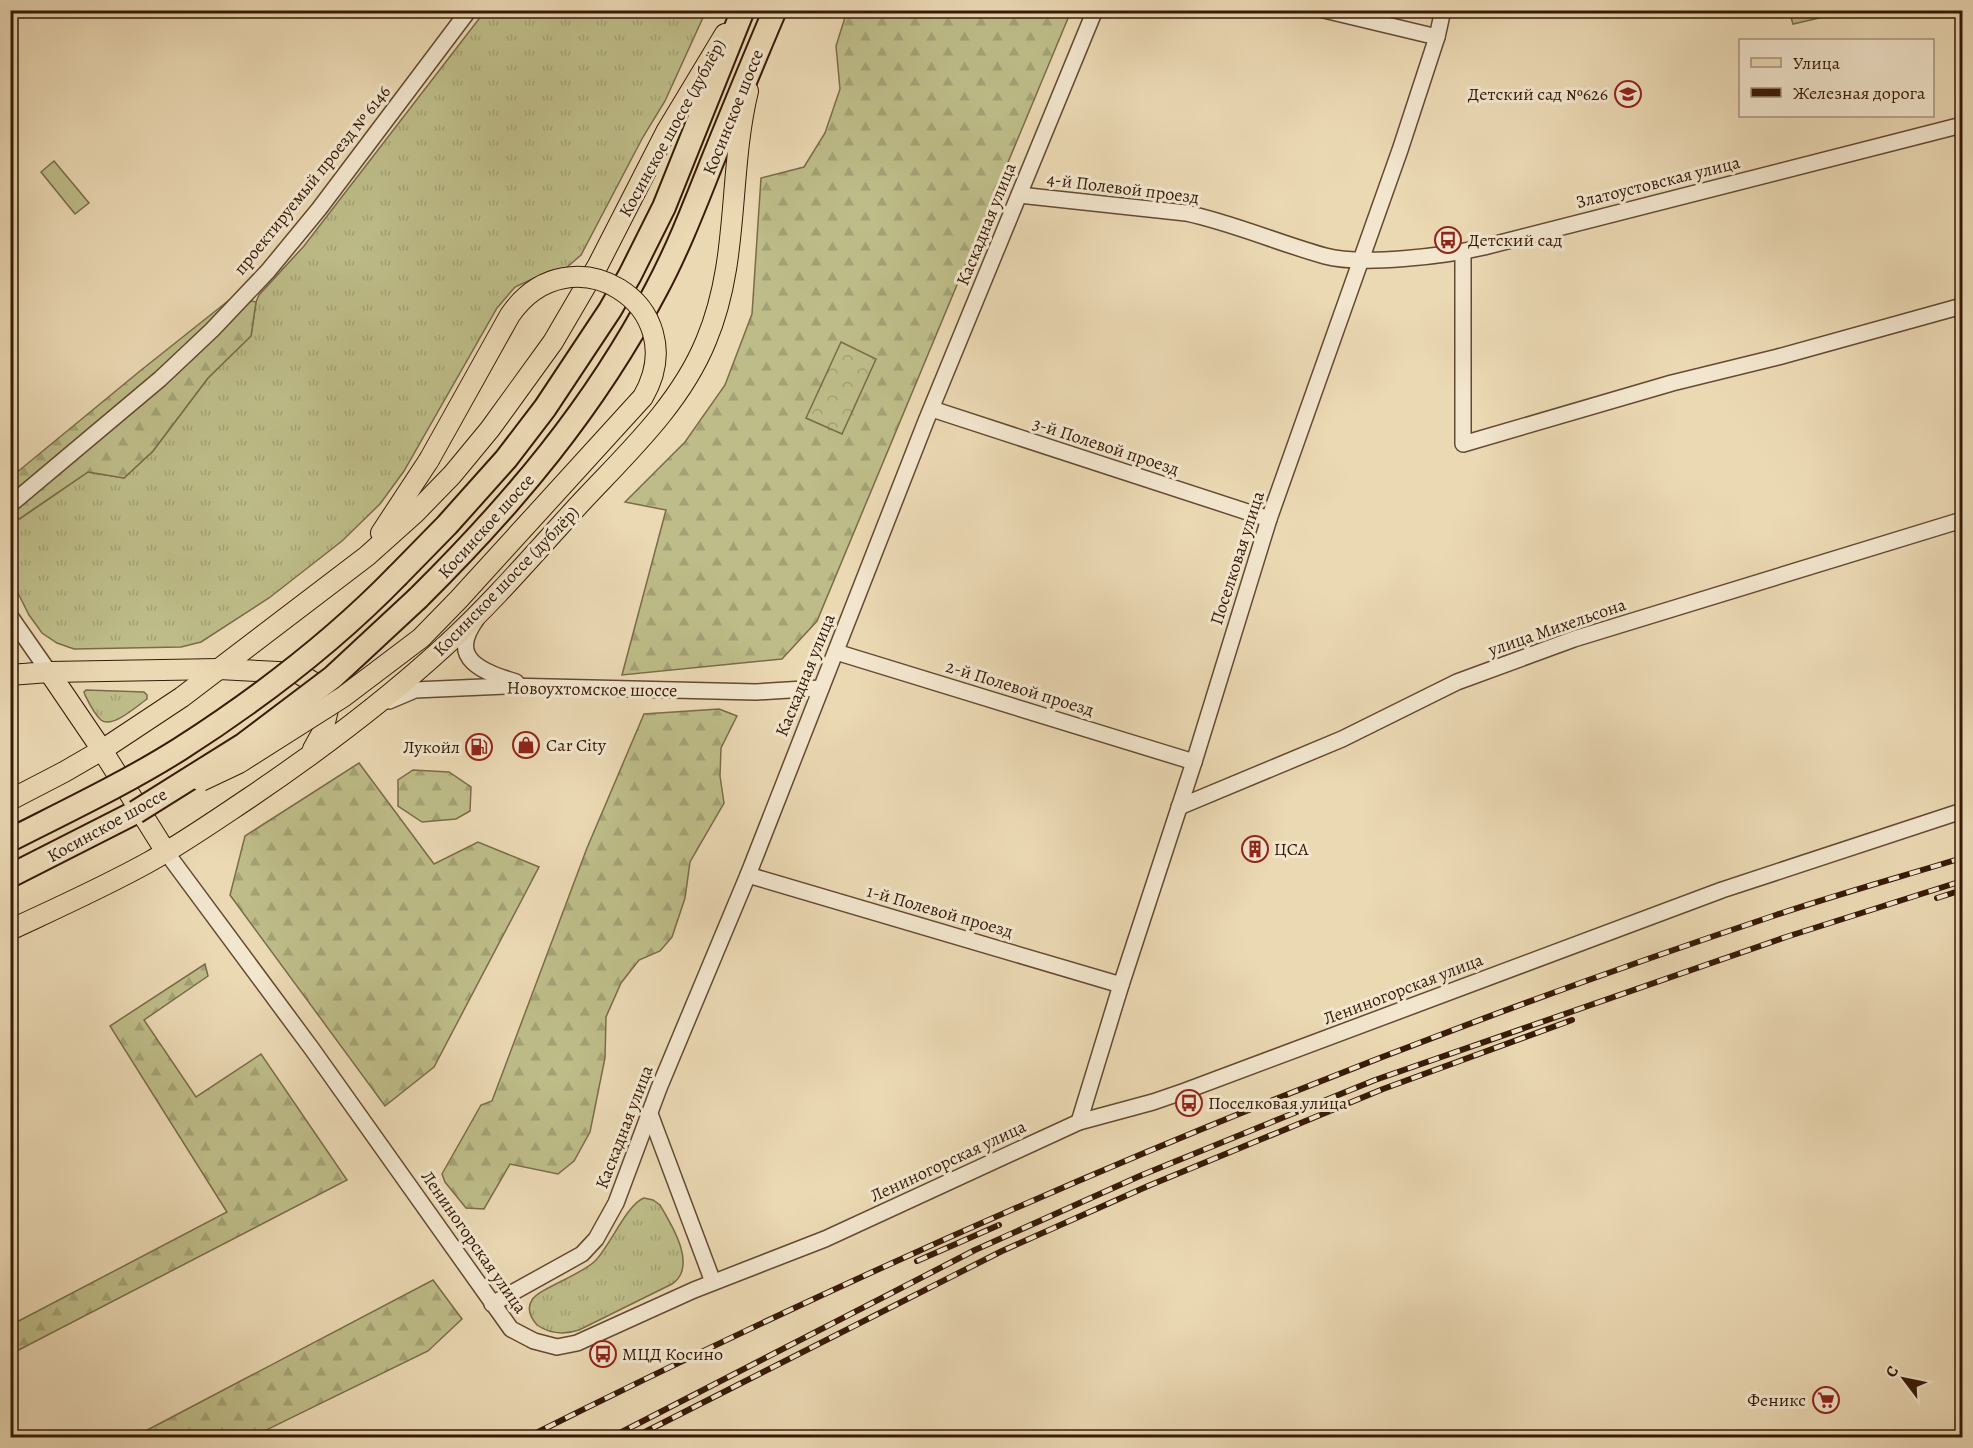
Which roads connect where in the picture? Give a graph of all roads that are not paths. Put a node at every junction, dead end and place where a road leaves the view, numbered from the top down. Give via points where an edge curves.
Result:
1 (469, 10) edge
2 (738, 10) edge
3 (743, 10) edge
4 (775, 10) edge
5 (1095, 10) edge
6 (1324, 10) edge
7 (1443, 10) edge
8 (1437, 38) junction
9 (758, 51) junction
10 (1962, 125) edge
11 (1019, 195) junction
12 (1463, 252) junction
13 (1360, 260) junction
14 (1962, 306) edge
15 (932, 409) junction
16 (10, 505) edge
17 (1269, 519) junction
18 (1962, 520) edge
19 (364, 558) junction
20 (489, 602) junction
21 (10, 616) edge
22 (836, 652) junction
23 (219, 669) junction
24 (49, 672) junction
25 (10, 675) edge
26 (528, 686) junction
27 (821, 688) junction
28 (367, 712) junction
29 (102, 750) junction
30 (308, 756) junction
31 (1194, 762) junction
32 (10, 800) edge
33 (1179, 807) junction
34 (1962, 811) edge
35 (136, 812) junction
36 (10, 840) edge
37 (166, 852) junction
38 (748, 875) junction
39 (10, 876) edge
40 (10, 930) edge
41 (1121, 985) junction
42 (650, 1114) junction
43 (1079, 1122) junction
44 (713, 1282) junction
45 (492, 1304) junction

1 - 16 street, проектируемый проезд № 6146 via 268,271 160,379
2 - 19 main road, Косинское шоссе (дублёр) via 666,132 587,284 547,350 452,475
3 - 36 highway, Косинское шоссе, bridge via 664,207 630,275 546,408 506,459 381,592 316,650 250,701 179,749
4 - 9 highway, Косинское шоссе
5 - 11 street, Каскадная улица
6 - 8 street
7 - 8 street, Поселковая улица
8 - 13 street, Поселковая улица
9 - 20 main road, Косинское шоссе (дублёр) via 738,146 724,286 717,314 697,360 653,424
9 - 35 highway, Косинское шоссе, bridge via 688,225 656,290 573,425 525,485 470,547 333,677 243,745
10 - 12 street, Златоустовская улица
11 - 13 street, 4-й Полевой проезд via 1185,213 1326,257
11 - 15 street, Каскадная улица
12 - 13 street, Златоустовская улица
12 - 14 street via 1463,444
13 - 17 street, Поселковая улица
15 - 17 street, 3-й Полевой проезд
15 - 22 street, Каскадная улица
17 - 31 street, Поселковая улица
18 - 33 street, улица Михельсона via 1574,639 1457,682 1342,739
19 - 23 main road, Косинское шоссе (дублёр)
19 - 35 main road, bridge via 429,460 522,300 563,278 593,278 616,286 633,299 653,333 656,362 643,397 442,618 343,697 239,763
20 - 26 street via 468,633 468,658 480,669
20 - 28 main road, Косинское шоссе (дублёр) via 448,644
21 - 24 street
22 - 27 street, Каскадная улица
22 - 31 street, 2-й Полевой проезд
23 - 24 main road
23 - 29 main road, Косинское шоссе (дублёр)
23 - 30 main road via 298,673 321,687 329,705 323,731
24 - 25 main road
24 - 29 main road
26 - 27 street, Новоухтомское шоссе via 756,692
26 - 28 street, Новоухтомское шоссе via 414,690
27 - 38 street, Каскадная улица
28 - 30 main road, Косинское шоссе (дублёр)
29 - 32 main road, Косинское шоссе (дублёр)
29 - 37 main road
30 - 37 main road, Косинское шоссе (дублёр)
31 - 33 street, Поселковая улица
33 - 41 street, Поселковая улица
34 - 43 street, Лениногорская улица via 1722,890 1185,1091
35 - 39 highway, Косинское шоссе
37 - 40 main road, Косинское шоссе (дублёр)
37 - 45 street, Лениногорская улица via 312,1049
38 - 41 street, 1-й Полевой проезд
38 - 42 street, Каскадная улица
41 - 43 street, Поселковая улица
42 - 44 street
42 - 45 street, Каскадная улица via 616,1203 590,1247
43 - 44 street, Лениногорская улица via 825,1239
44 - 45 street, Лениногорская улица via 584,1341 556,1347 511,1329

